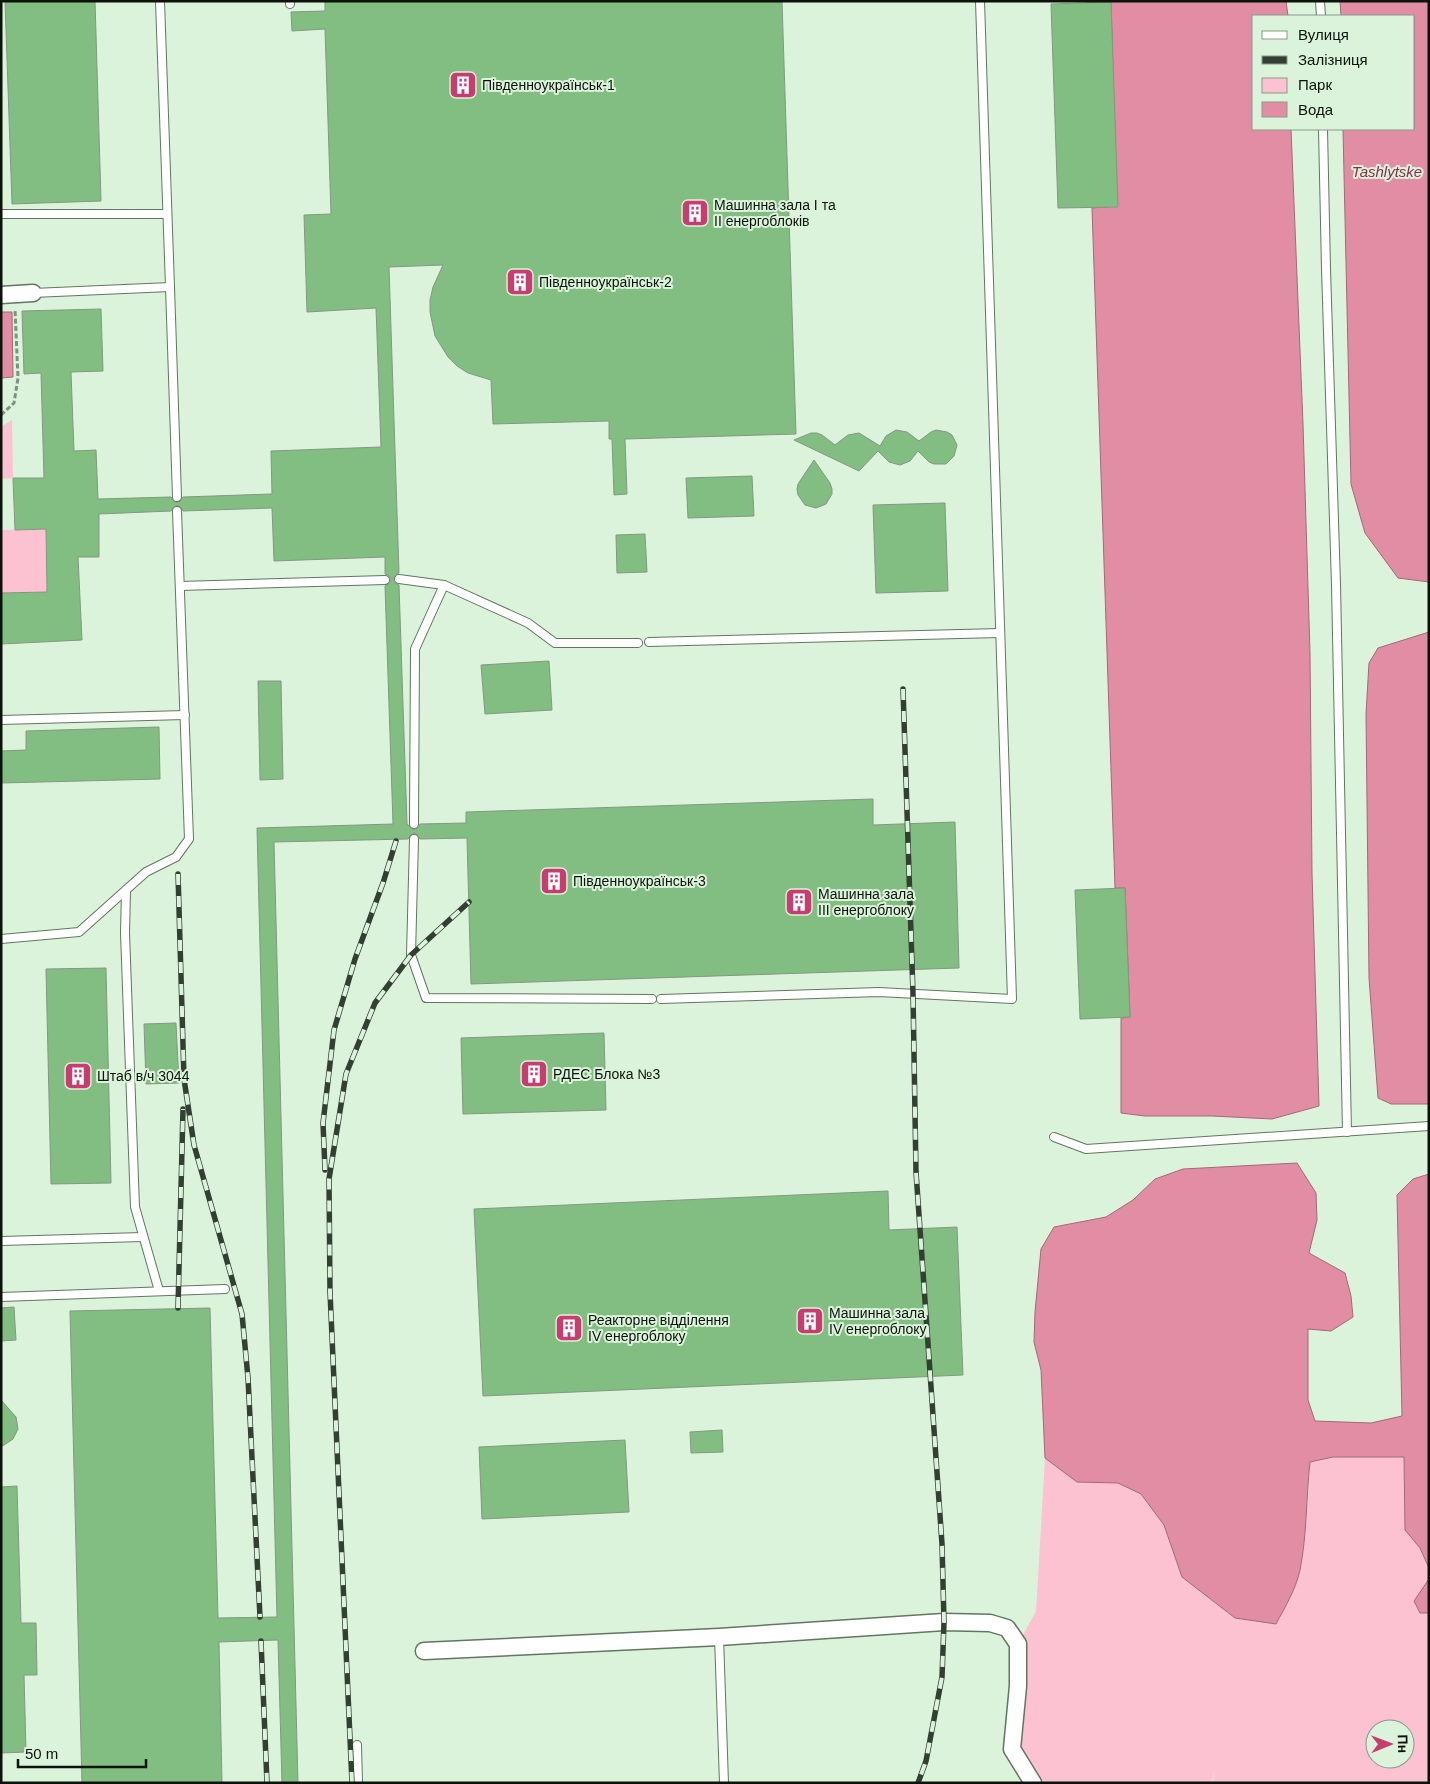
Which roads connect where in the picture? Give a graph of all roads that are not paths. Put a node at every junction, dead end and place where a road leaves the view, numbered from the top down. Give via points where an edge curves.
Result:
1 (160, 1) edge
2 (980, 1) edge
3 (1320, 1) edge
4 (1321, 15) edge
5 (1323, 130) edge
6 (1, 214) edge
7 (167, 214) junction
8 (170, 287) junction
9 (33, 293) joint
10 (8, 294) edge
11 (177, 497) dead end
12 (177, 511) dead end
13 (399, 579) dead end
14 (385, 580) dead end
15 (444, 585) junction
16 (180, 586) junction
17 (1000, 633) junction
18 (649, 642) dead end
19 (638, 643) dead end
20 (185, 715) junction
21 (1, 720) edge
22 (414, 824) dead end
23 (414, 839) dead end
24 (126, 890) junction
25 (1, 939) edge
26 (652, 999) dead end
27 (661, 999) dead end
28 (1429, 1126) edge
29 (1347, 1132) junction
30 (1054, 1137) dead end
31 (143, 1237) junction
32 (1, 1241) edge
33 (225, 1289) dead end
34 (159, 1291) junction
35 (1, 1297) edge
36 (719, 1637) junction
37 (424, 1651) dead end
38 (357, 1745) dead end
39 (358, 1783) edge
40 (724, 1783) edge
41 (1033, 1783) edge

1 - 7 lane
2 - 17 lane
3 - 4 lane
5 - 29 lane via 1337,594
6 - 7 lane
7 - 8 lane
8 - 9 lane
8 - 11 lane
9 - 10 street
12 - 16 lane
13 - 15 lane
14 - 16 lane
15 - 19 lane via 528,623 555,643
15 - 22 lane via 415,648
16 - 20 lane
17 - 18 lane
17 - 27 lane via 1012,999 878,992
20 - 21 lane
20 - 24 lane via 189,839 176,857 146,872
23 - 26 lane via 411,954 426,998
24 - 25 lane via 79,932
24 - 31 lane via 135,1207
28 - 29 lane
29 - 30 lane via 1086,1149
31 - 32 lane
31 - 34 lane
33 - 34 lane
34 - 35 lane
36 - 37 street
36 - 40 lane
36 - 41 street via 944,1622 990,1623 1007,1628 1018,1644 1012,1749
38 - 39 lane

